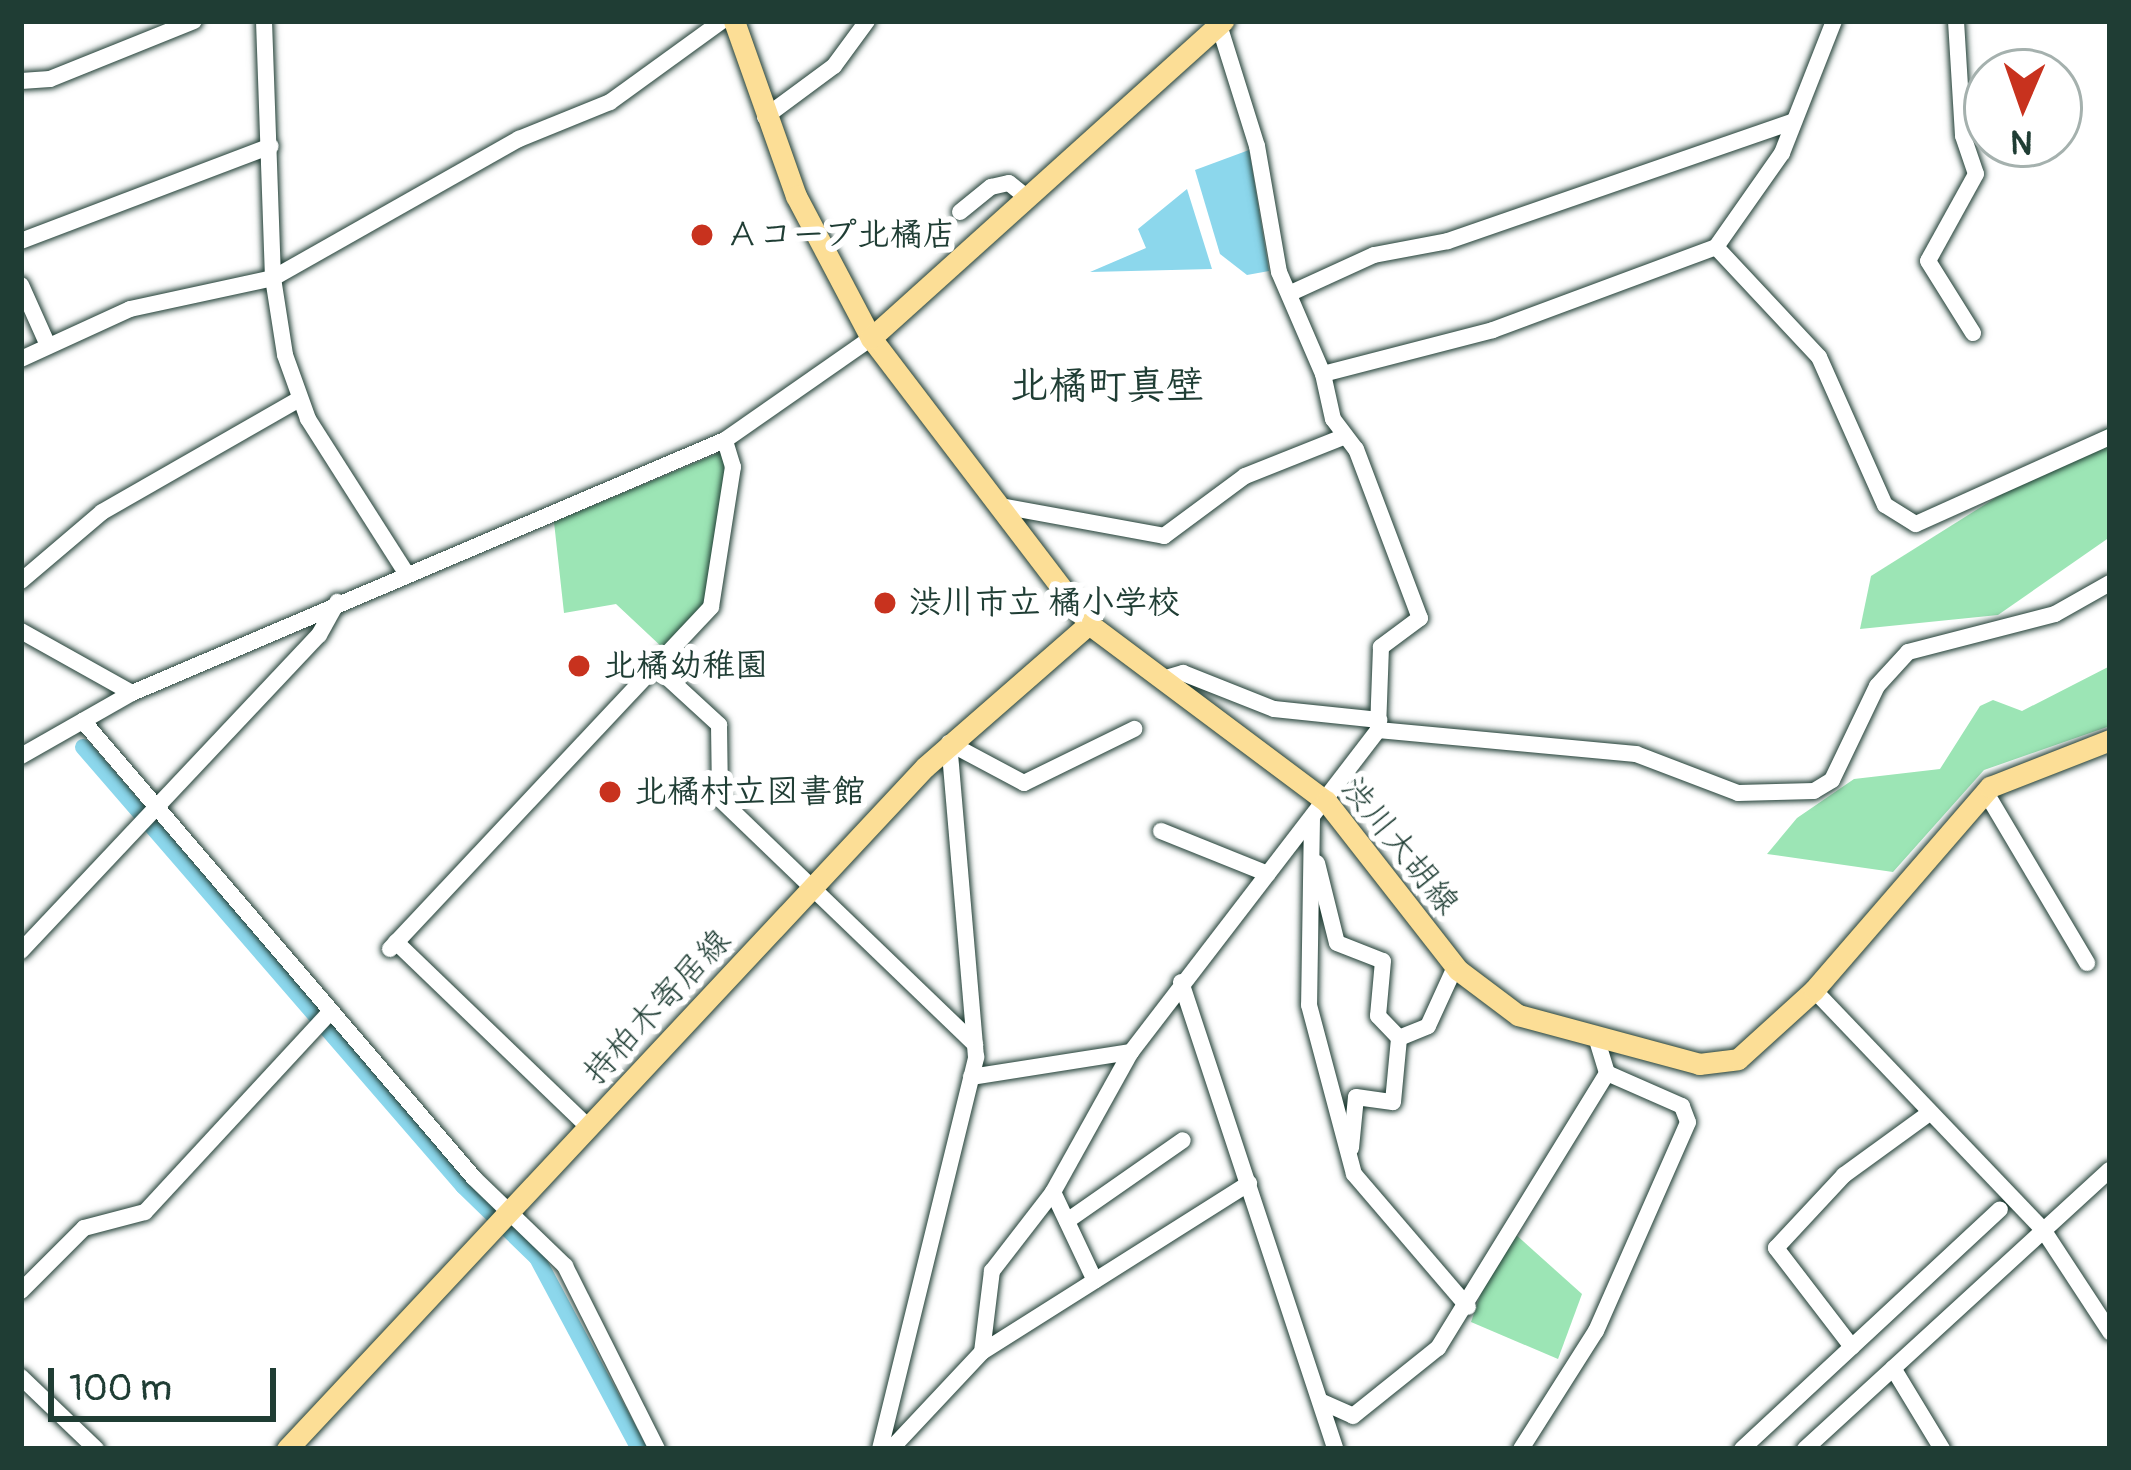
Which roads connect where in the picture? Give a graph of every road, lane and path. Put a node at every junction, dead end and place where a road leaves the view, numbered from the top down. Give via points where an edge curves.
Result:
1 (194, 21) edge
2 (264, 21) edge
3 (722, 21) edge
4 (734, 21) edge
5 (867, 21) edge
6 (1834, 21) edge
7 (1956, 21) edge
8 (1221, 23) edge
9 (21, 81) edge
10 (765, 117) junction
11 (1794, 121) junction
12 (271, 146) junction
13 (1024, 196) junction
14 (960, 212) dead end
15 (21, 242) edge
16 (1716, 247) junction
17 (273, 278) junction
18 (21, 285) edge
19 (1293, 292) junction
20 (1973, 333) dead end
21 (871, 338) junction
22 (47, 343) junction
23 (21, 358) edge
24 (1323, 374) junction
25 (299, 399) junction
26 (2110, 436) edge
27 (1343, 437) junction
28 (725, 440) junction
29 (1000, 506) junction
30 (406, 573) junction
31 (21, 581) edge
32 (2110, 583) edge
33 (337, 602) junction
34 (1089, 624) junction
35 (21, 631) edge
36 (656, 667) junction
37 (1163, 679) junction
38 (132, 693) junction
39 (83, 722) junction
40 (1378, 725) junction
41 (1135, 729) dead end
42 (2110, 740) edge
43 (949, 743) junction
44 (21, 756) edge
45 (1985, 791) junction
46 (1319, 810) junction
47 (154, 814) junction
48 (1161, 831) dead end
49 (1312, 861) junction
50 (1268, 874) junction
51 (813, 886) junction
52 (21, 951) edge
53 (2087, 963) dead end
54 (1455, 967) junction
55 (1181, 982) junction
56 (1814, 990) junction
57 (327, 1014) junction
58 (1399, 1038) junction
59 (1597, 1041) junction
60 (975, 1044) junction
61 (1131, 1052) junction
62 (1607, 1073) junction
63 (971, 1077) junction
64 (1928, 1114) junction
65 (590, 1129) junction
66 (1183, 1141) dead end
67 (1350, 1161) junction
68 (2110, 1170) edge
69 (1250, 1183) junction
70 (1053, 1192) junction
71 (2000, 1209) dead end
72 (510, 1215) junction
73 (1067, 1221) junction
74 (2044, 1231) junction
75 (1095, 1281) junction
76 (21, 1292) edge
77 (1468, 1306) junction
78 (2110, 1333) edge
79 (1852, 1347) junction
80 (982, 1352) junction
81 (1893, 1369) junction
82 (21, 1377) edge
83 (1320, 1401) junction
84 (96, 1449) edge
85 (287, 1449) edge
86 (657, 1449) edge
87 (880, 1449) edge
88 (891, 1449) edge
89 (1335, 1449) edge
90 (1521, 1449) edge
91 (1742, 1449) edge
92 (1805, 1449) edge
93 (1942, 1449) edge

1 - 9 street via 50,80
2 - 12 street
3 - 17 street via 610,102 519,139
4 - 10 main road, 渋川大胡線
5 - 10 street via 834,66
6 - 11 street
7 - 20 street via 1963,136 1976,174 1928,261
8 - 13 main road
8 - 19 street via 1257,146 1279,272
10 - 21 main road, 渋川大胡線
11 - 16 street
11 - 19 street via 1448,241 1374,255
12 - 15 street
12 - 17 street
13 - 14 street via 1009,182
13 - 21 main road
16 - 24 street via 1493,330
16 - 26 street via 1819,356 1885,505 1916,524
17 - 22 street via 130,309
17 - 25 street
18 - 22 street
19 - 24 street
21 - 28 street
21 - 29 main road, 渋川大胡線
22 - 23 street
24 - 27 street
25 - 30 street
25 - 31 street via 102,512
27 - 29 street via 1245,476 1164,536
27 - 40 street via 1356,449 1420,618 1382,647
28 - 30 street
28 - 36 street via 733,467 713,598
29 - 34 main road, 渋川大胡線
30 - 33 street
32 - 40 street via 2055,614 1908,652 1877,686 1832,780 1814,791 1738,793 1636,754
33 - 38 street
33 - 47 street via 319,635
34 - 37 main road, 渋川大胡線
34 - 43 main road, 持柏木寄居線
35 - 38 street
36 - 51 street via 719,725 720,799
36 - 65 street via 393,945
37 - 40 street via 1183,673 1274,709
37 - 46 main road, 渋川大胡線
38 - 39 street
39 - 44 street
39 - 47 street
40 - 46 street
41 - 43 street via 1024,783
42 - 45 main road, 渋川大胡線 via 2022,767
43 - 51 main road, 持柏木寄居線
43 - 60 street
45 - 53 street
45 - 56 main road, 渋川大胡線
46 - 49 street
46 - 50 street
46 - 54 main road, 渋川大胡線
47 - 52 street
47 - 57 street
48 - 50 street
49 - 58 street via 1320,864 1337,943 1383,961 1378,1016
49 - 67 street via 1309,1005
50 - 55 street
51 - 60 street
51 - 65 main road, 持柏木寄居線
54 - 58 street via 1428,1026
54 - 59 main road, 渋川大胡線 via 1518,1016
55 - 61 street
55 - 69 street
56 - 59 main road, 渋川大胡線 via 1738,1059 1699,1064
56 - 64 street
57 - 72 street
57 - 76 street via 146,1212 84,1228
58 - 67 street via 1393,1102 1356,1097
59 - 62 street
60 - 63 street
61 - 63 street
61 - 70 street
62 - 77 street via 1557,1142
62 - 90 street via 1682,1106 1688,1122 1596,1331
63 - 87 street
64 - 74 street
64 - 79 street via 1844,1175 1776,1248
65 - 72 main road, 持柏木寄居線
66 - 73 street
67 - 77 street
68 - 74 street
69 - 75 street
69 - 83 street
70 - 73 street
70 - 80 street via 992,1271
71 - 79 street
72 - 85 main road, 持柏木寄居線
72 - 86 street via 565,1266
73 - 75 street
74 - 78 street
74 - 81 street
75 - 80 street
77 - 83 street via 1397,1388 1353,1416
79 - 91 street
80 - 88 street
81 - 92 street
81 - 93 street
82 - 84 street
83 - 89 street

